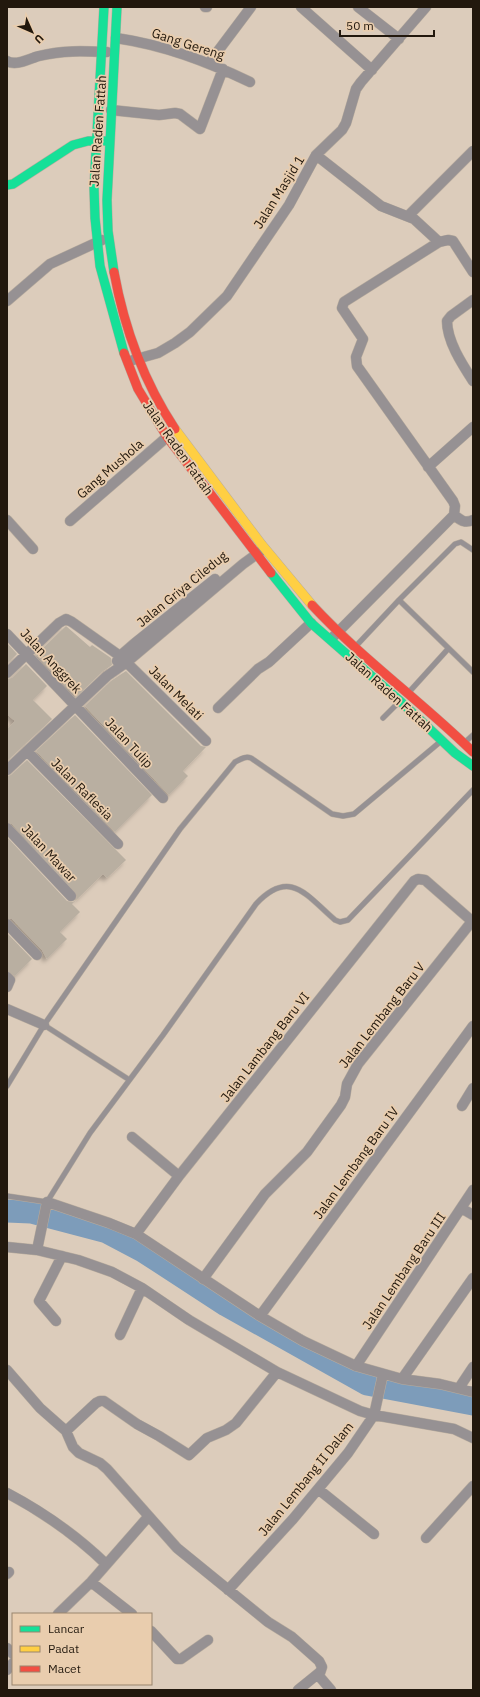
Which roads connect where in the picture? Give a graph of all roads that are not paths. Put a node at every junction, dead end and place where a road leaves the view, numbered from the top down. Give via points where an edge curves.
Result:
1 (104, 7) edge
2 (117, 7) edge
3 (251, 7) edge
4 (302, 7) edge
5 (358, 7) edge
6 (426, 7) edge
7 (116, 38) junction
8 (399, 39) junction
9 (103, 52) junction
10 (115, 53) junction
11 (7, 60) edge
12 (209, 63) junction
13 (223, 69) junction
14 (372, 70) junction
15 (250, 82) dead end
16 (111, 110) junction
17 (97, 140) junction
18 (109, 141) junction
19 (473, 150) edge
20 (316, 155) junction
21 (7, 185) edge
22 (408, 216) junction
23 (109, 238) junction
24 (97, 241) junction
25 (439, 242) junction
26 (473, 272) edge
27 (473, 300) edge
28 (7, 301) edge
29 (138, 358) junction
30 (127, 362) junction
31 (473, 381) edge
32 (473, 427) edge
33 (167, 437) junction
34 (428, 467) junction
35 (454, 515) junction
36 (7, 520) edge
37 (473, 520) edge
38 (70, 521) dead end
39 (263, 546) junction
40 (33, 549) dead end
41 (473, 550) edge
42 (254, 552) junction
43 (398, 600) junction
44 (311, 623) junction
45 (338, 632) junction
46 (7, 634) edge
47 (331, 640) junction
48 (355, 647) junction
49 (448, 649) junction
50 (26, 653) junction
51 (124, 659) junction
52 (473, 672) edge
53 (7, 673) edge
54 (408, 692) junction
55 (400, 701) junction
56 (75, 706) junction
57 (218, 708) dead end
58 (383, 718) dead end
59 (451, 731) junction
60 (473, 735) edge
61 (442, 740) junction
62 (206, 741) dead end
63 (464, 743) junction
64 (27, 751) junction
65 (473, 752) edge
66 (455, 753) junction
67 (473, 766) edge
68 (7, 770) edge
69 (473, 790) edge
70 (163, 798) dead end
71 (7, 828) edge
72 (118, 844) dead end
73 (71, 896) dead end
74 (473, 921) edge
75 (7, 924) edge
76 (37, 956) dead end
77 (7, 1009) edge
78 (44, 1025) junction
79 (473, 1026) edge
80 (128, 1079) junction
81 (7, 1086) edge
82 (473, 1088) edge
83 (462, 1106) dead end
84 (132, 1137) dead end
85 (179, 1176) junction
86 (473, 1190) edge
87 (7, 1196) edge
88 (46, 1205) junction
89 (461, 1208) junction
90 (473, 1215) edge
91 (136, 1234) junction
92 (7, 1247) edge
93 (37, 1250) junction
94 (62, 1256) junction
95 (473, 1278) edge
96 (203, 1279) junction
97 (142, 1288) junction
98 (260, 1316) junction
99 (56, 1321) dead end
100 (120, 1335) dead end
101 (356, 1366) junction
102 (473, 1367) edge
103 (7, 1370) edge
104 (276, 1372) junction
105 (382, 1379) junction
106 (402, 1379) junction
107 (459, 1388) junction
108 (473, 1392) edge
109 (375, 1411) junction
110 (66, 1431) junction
111 (473, 1438) edge
112 (473, 1486) edge
113 (318, 1489) junction
114 (7, 1493) edge
115 (148, 1517) junction
116 (374, 1534) dead end
117 (426, 1538) dead end
118 (106, 1564) junction
119 (91, 1582) junction
120 (228, 1590) junction
121 (59, 1613) edge
122 (131, 1613) edge
123 (152, 1631) edge
124 (208, 1640) dead end
125 (320, 1672) junction
126 (298, 1690) edge
127 (331, 1690) edge

1 - 9 main road, Jalan Raden Fattah
2 - 7 main road, Jalan Raden Fattah
3 - 12 street
4 - 14 street
5 - 8 street
6 - 8 street, Jalan Masjid 1
7 - 10 main road, Jalan Raden Fattah
7 - 12 street, Gang Gereng via 162,47
8 - 14 street, Jalan Masjid 1
9 - 10 street
9 - 11 street via 55,52 15,63
9 - 17 main road, Jalan Raden Fattah
10 - 16 main road, Jalan Raden Fattah
12 - 13 street, Gang Gereng
13 - 15 street, Gang Gereng
13 - 16 street via 200,129 180,114 159,115
14 - 20 street, Jalan Masjid 1 via 356,89 342,130
16 - 18 main road, Jalan Raden Fattah
17 - 18 main road
17 - 21 main road via 74,145 13,184
17 - 24 main road, Jalan Raden Fattah via 94,187
18 - 23 main road, Jalan Raden Fattah
19 - 22 street
20 - 22 street via 381,206
20 - 29 street, Jalan Masjid 1 via 289,205 227,296 180,339 158,353
22 - 25 street
23 - 24 street
23 - 29 main road, Jalan Raden Fattah via 117,288
24 - 28 street via 50,264
24 - 30 main road, Jalan Raden Fattah via 105,288
25 - 26 street via 453,241
25 - 34 street via 344,302 342,308 363,339 356,357 357,366
27 - 31 street via 446,321 446,328
29 - 30 street, Jalan Masjid 1
29 - 39 main road, Jalan Raden Fattah via 167,416
30 - 33 main road, Jalan Raden Fattah via 138,389
32 - 34 street
33 - 38 street, Gang Mushola
33 - 42 main road, Jalan Raden Fattah
34 - 35 street via 453,501
35 - 37 street via 463,522
35 - 45 street
36 - 40 street
39 - 42 street, Jalan Griya Ciledug
39 - 45 main road, Jalan Raden Fattah via 307,600
41 - 43 lane via 461,542 455,544
42 - 44 main road, Jalan Raden Fattah
42 - 51 street, Jalan Griya Ciledug
43 - 48 lane
43 - 49 lane
44 - 47 main road, Jalan Raden Fattah
44 - 57 street
45 - 47 street
45 - 48 main road, Jalan Raden Fattah
46 - 50 street, Jalan Anggrek
47 - 55 main road, Jalan Raden Fattah
48 - 54 main road, Jalan Raden Fattah
49 - 52 lane
49 - 54 lane
50 - 51 street via 66,619
50 - 53 street
50 - 56 street, Jalan Anggrek
51 - 56 street, Jalan Griya Ciledug
51 - 62 street, Jalan Melati
54 - 55 lane
54 - 59 main road, Jalan Raden Fattah
55 - 58 lane
55 - 61 main road, Jalan Raden Fattah
56 - 64 street, Jalan Griya Ciledug
56 - 70 street, Jalan Tulip
59 - 61 lane
59 - 63 main road, Jalan Raden Fattah
60 - 63 lane
61 - 66 main road, Jalan Raden Fattah
61 - 78 lane via 354,814 343,816 332,814 251,758 242,758 235,762 180,830
63 - 65 main road, Jalan Raden Fattah
63 - 66 lane
64 - 68 street, Jalan Griya Ciledug
64 - 72 street, Jalan Raflesia
66 - 67 main road, Jalan Raden Fattah
69 - 80 lane via 348,920 335,920 297,888 288,885 276,888 265,895
71 - 73 street, Jalan Mawar
74 - 85 street, Jalan Lambang Baru VI via 425,880 418,879 408,888
74 - 96 street, Jalan Lembang Baru V via 358,1064 350,1076 341,1105 308,1152 265,1194
75 - 76 street
77 - 78 street
78 - 80 lane
78 - 81 lane
79 - 98 street, Jalan Lembang Baru IV
80 - 88 lane via 90,1133
82 - 83 street
84 - 85 street
85 - 91 street, Jalan Lambang Baru VI
86 - 89 street, Jalan Lembang Baru III
87 - 88 lane
88 - 91 street via 109,1223
88 - 93 street
89 - 90 street
89 - 101 street, Jalan Lembang Baru III
91 - 96 street
92 - 93 street
93 - 94 street
94 - 97 street via 112,1272
94 - 99 street via 39,1301
95 - 106 street
96 - 98 street
97 - 100 street
97 - 104 street via 189,1320
98 - 101 street via 303,1341
101 - 105 street
102 - 107 street
103 - 110 street via 40,1408
104 - 109 street via 360,1410
104 - 110 street via 236,1423 206,1438 189,1455 136,1424 104,1401 96,1403
105 - 106 street
105 - 109 street, Jalan Lembang II Dalam
106 - 107 street
107 - 108 street
109 - 111 street via 454,1430
109 - 113 street, Jalan Lembang II Dalam via 348,1453
110 - 115 street via 73,1447 79,1453 100,1463
112 - 117 street
113 - 116 street
113 - 120 street, Jalan Lembang II Dalam
114 - 118 street via 88,1547
115 - 118 street
115 - 120 street via 177,1548
118 - 119 street
119 - 121 street
119 - 122 street
120 - 125 street via 268,1622 292,1637 319,1661 322,1667
123 - 124 street via 178,1659
125 - 126 street
125 - 127 street via 322,1680

